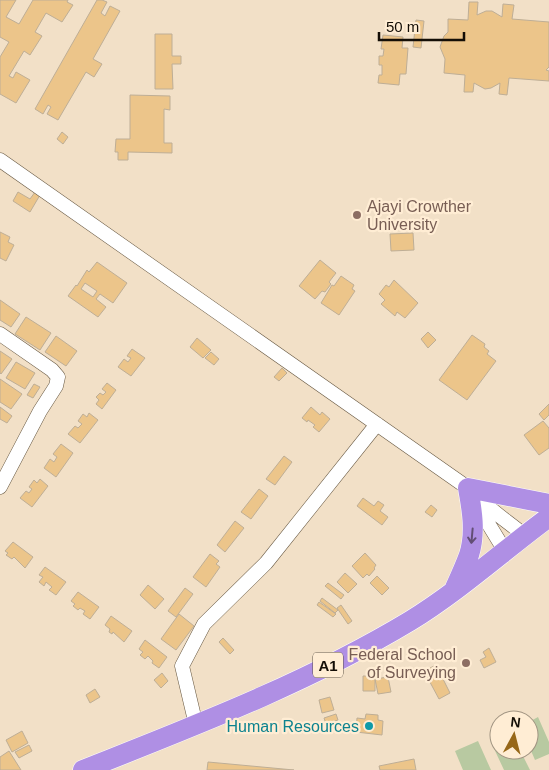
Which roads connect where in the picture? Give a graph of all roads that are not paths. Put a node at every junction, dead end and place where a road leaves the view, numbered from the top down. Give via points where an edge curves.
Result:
1 (0, 160) edge
2 (0, 334) edge
3 (377, 424) junction
4 (0, 487) edge
5 (474, 495) junction
6 (549, 504) edge
7 (549, 517) edge
8 (524, 536) junction
9 (505, 551) junction
10 (455, 590) junction
11 (196, 725) junction
12 (83, 770) edge

1 - 3 street
2 - 4 street via 56,373 58,382
3 - 5 street
3 - 11 street via 266,563 204,624 182,666
5 - 6 highway
5 - 8 street
5 - 9 street
5 -> 10 highway via 470,553
7 - 8 highway, A1
8 - 9 highway, A1
9 - 10 highway, A1
10 - 11 highway, A1 via 412,620 364,647 274,692
11 - 12 highway, A1

